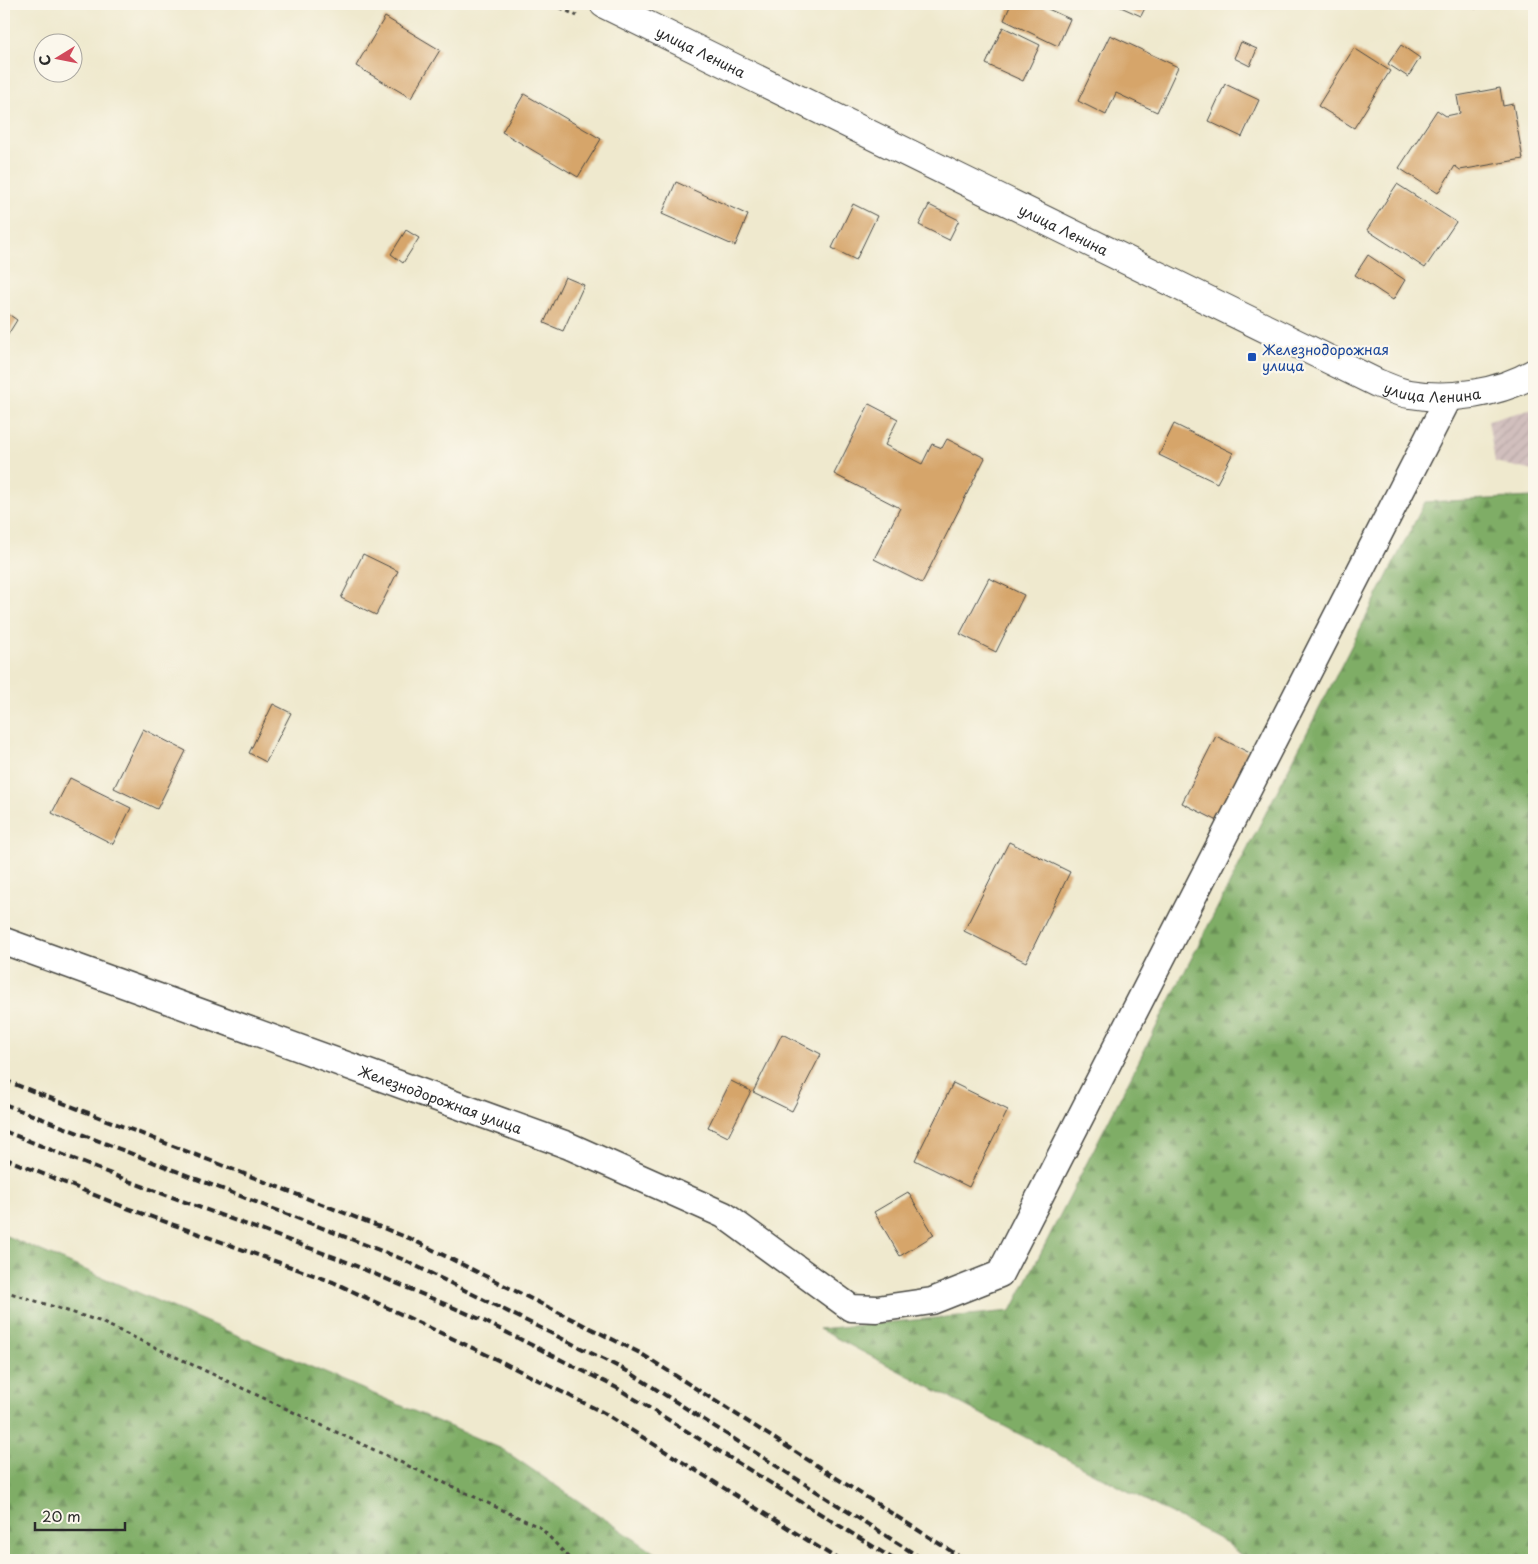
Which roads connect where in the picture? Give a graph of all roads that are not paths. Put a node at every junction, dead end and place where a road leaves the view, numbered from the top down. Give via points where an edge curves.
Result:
1 (604, 4) edge
2 (1534, 373) edge
3 (1449, 397) junction
4 (4, 941) edge

1 - 3 street, улица Ленина via 1377,383 1409,394
2 - 3 street, улица Ленина via 1507,387
3 - 4 street, Железнодорожная улица via 1000,1274 932,1301 877,1309 851,1308 724,1214 567,1145

